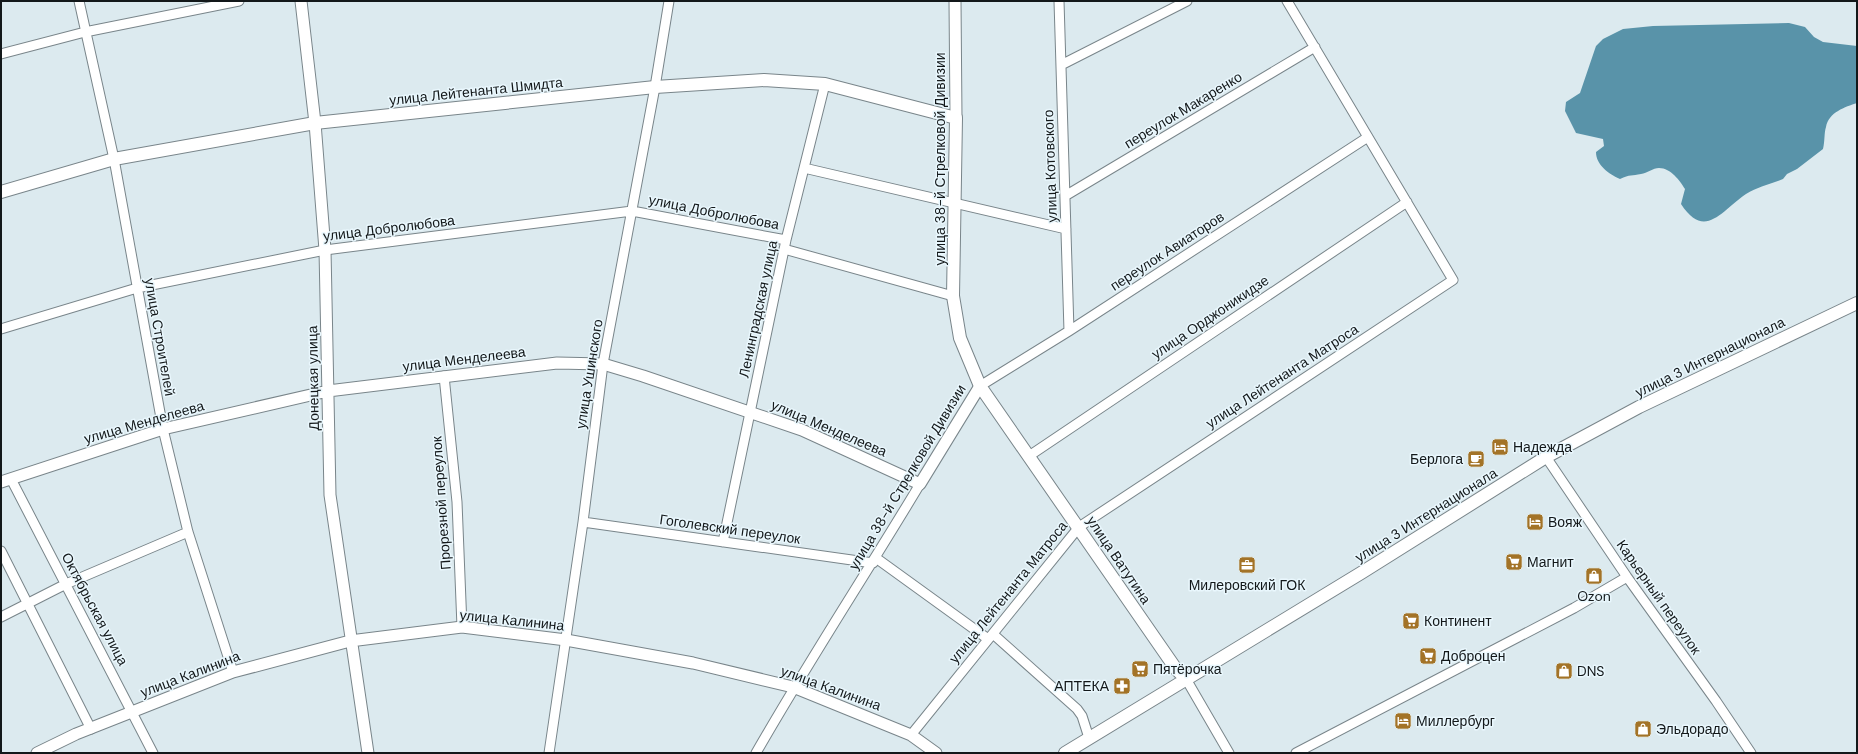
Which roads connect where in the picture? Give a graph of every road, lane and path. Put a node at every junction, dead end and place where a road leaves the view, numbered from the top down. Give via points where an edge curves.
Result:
1 (79, 1) edge
2 (239, 1) edge
3 (301, 1) edge
4 (669, 1) edge
5 (955, 1) edge
6 (1059, 1) edge
7 (1187, 1) edge
8 (1287, 1) edge
9 (85, 32) junction
10 (1315, 48) junction
11 (1, 54) edge
12 (1061, 65) junction
13 (825, 84) junction
14 (655, 87) junction
15 (956, 118) junction
16 (314, 122) junction
17 (1368, 137) junction
18 (114, 159) junction
19 (804, 168) junction
20 (1, 192) edge
21 (1065, 196) junction
22 (1407, 202) junction
23 (955, 203) junction
24 (632, 211) junction
25 (1066, 229) junction
26 (785, 245) junction
27 (325, 250) junction
28 (137, 288) junction
29 (953, 296) junction
30 (1857, 303) edge
31 (1, 329) edge
32 (1069, 331) junction
33 (603, 364) junction
34 (444, 376) junction
35 (980, 386) junction
36 (328, 391) junction
37 (750, 412) junction
38 (163, 429) junction
39 (1029, 456) junction
40 (1546, 457) junction
41 (6, 481) edge
42 (920, 484) junction
43 (583, 522) junction
44 (1079, 527) junction
45 (188, 532) junction
46 (723, 542) junction
47 (1, 551) edge
48 (874, 561) junction
49 (1627, 577) junction
50 (66, 584) junction
51 (27, 604) junction
52 (1, 617) edge
53 (462, 627) junction
54 (991, 636) junction
55 (566, 640) junction
56 (350, 641) junction
57 (233, 672) junction
58 (1186, 679) junction
59 (793, 687) junction
60 (133, 712) junction
61 (91, 729) junction
62 (911, 735) junction
63 (1090, 738) junction
64 (38, 753) edge
65 (153, 753) edge
66 (368, 753) edge
67 (550, 753) edge
68 (756, 753) edge
69 (936, 753) edge
70 (1065, 753) edge
71 (1229, 753) edge
72 (1296, 753) edge
73 (1751, 753) edge

1 - 9 street, улица Строителей
2 - 9 street
3 - 16 street, Донецкая улица
4 - 14 street, улица Ушинского
5 - 15 street, улица 38-й Стрелковой Дивизии
6 - 12 street, улица Котовского
7 - 12 street
8 - 10 street, улица Лейтенанта Матроса
9 - 11 street
9 - 18 street, улица Строителей
10 - 17 street, улица Лейтенанта Матроса
10 - 21 street, переулок Макаренко
12 - 21 street, улица Котовского
13 - 14 main road, улица Лейтенанта Шмидта via 764,80
13 - 15 main road, улица Лейтенанта Шмидта
13 - 19 street, Ленинградская улица
14 - 16 main road, улица Лейтенанта Шмидта
14 - 24 street, улица Ушинского
15 - 23 main road, улица 38-й Стрелковой Дивизии
16 - 18 main road, улица Лейтенанта Шмидта
16 - 27 street, Донецкая улица
17 - 22 street, улица Лейтенанта Матроса
17 - 32 street, переулок Авиаторов
18 - 20 main road, улица Лейтенанта Шмидта
18 - 28 street, улица Строителей
19 - 23 street
19 - 26 street, Ленинградская улица
21 - 25 street, улица Котовского
22 - 39 street, улица Орджоникидзе
22 - 44 street, улица Лейтенанта Матроса via 1453,280
23 - 25 street
23 - 29 main road, улица 38-й Стрелковой Дивизии
24 - 26 street, улица Добролюбова
24 - 27 street, улица Добролюбова
24 - 33 street, улица Ушинского
25 - 32 street, улица Котовского
26 - 29 street, улица Добролюбова
26 - 37 street, Ленинградская улица
27 - 28 street, улица Добролюбова
27 - 36 street, Донецкая улица
28 - 31 street, улица Добролюбова
28 - 38 street, улица Строителей
29 - 35 main road, улица 38-й Стрелковой Дивизии via 960,338
30 - 40 main road, улица 3 Интернационала via 1639,407
32 - 35 street, переулок Авиаторов
33 - 34 street, улица Менделеева via 557,363
33 - 37 street, улица Менделеева
33 - 43 street, улица Ушинского
34 - 36 street, улица Менделеева
34 - 53 street, Прорезной переулок via 458,502
35 - 39 main road, улица Ватутина
35 - 42 street, улица 38-й Стрелковой Дивизии
36 - 38 street, улица Менделеева
36 - 56 street, Донецкая улица via 330,495
37 - 42 street, улица Менделеева via 802,430
37 - 46 street, Ленинградская улица
38 - 41 street, улица Менделеева
38 - 45 street, улица Строителей
39 - 44 main road, улица Ватутина
40 - 49 street, Карьерный переулок
40 - 58 main road, улица 3 Интернационала
41 - 50 street, Октябрьская улица
42 - 48 street, улица 38-й Стрелковой Дивизии
43 - 46 street, Гоголевский переулок
43 - 55 street, улица Ушинского
44 - 54 street, улица Лейтенанта Матроса
44 - 58 main road, улица Ватутина
45 - 50 street
45 - 57 street, улица Строителей
46 - 48 street, Гоголевский переулок
47 - 51 street
48 - 54 street, Гоголевский переулок
48 - 59 street, улица 38-й Стрелковой Дивизии
49 - 72 street via 1574,608
49 - 73 street, Карьерный переулок
50 - 51 street
50 - 60 street, Октябрьская улица
51 - 52 street
51 - 61 street
53 - 55 street, улица Калинина
53 - 56 street, улица Калинина
54 - 62 street, улица Лейтенанта Матроса
54 - 63 street, Гоголевский переулок via 1077,709
55 - 59 street, улица Калинина via 693,663
55 - 67 street, улица Ушинского
56 - 57 street, улица Калинина
56 - 66 street, Донецкая улица
57 - 60 street, улица Калинина
58 - 63 main road, улица 3 Интернационала
58 - 71 street, улица Ватутина
59 - 62 street, улица Калинина
59 - 68 street, улица 38-й Стрелковой Дивизии
60 - 61 street, улица Калинина
60 - 65 street, Октябрьская улица
61 - 64 street, улица Калинина
62 - 69 street, улица Калинина
63 - 70 main road, улица 3 Интернационала

